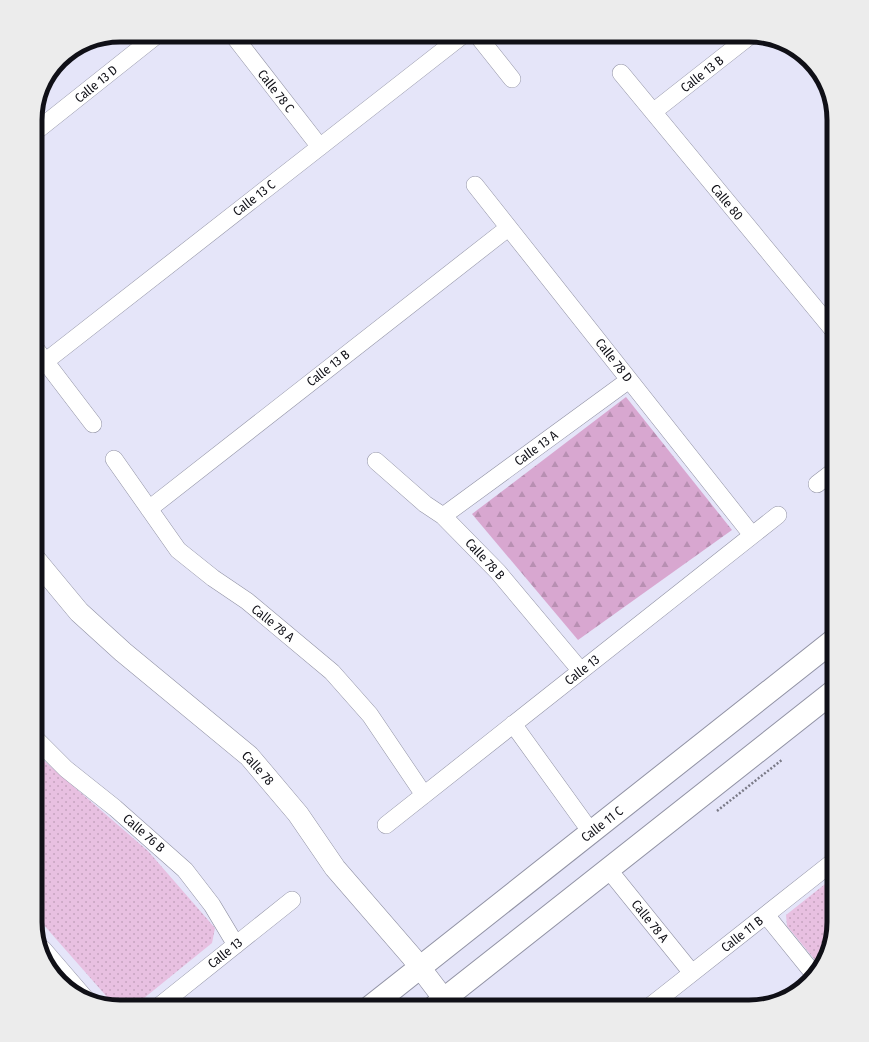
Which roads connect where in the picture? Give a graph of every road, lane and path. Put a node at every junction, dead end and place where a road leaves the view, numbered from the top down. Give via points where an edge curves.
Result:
1 (148, 42) edge
2 (238, 42) edge
3 (454, 42) edge
4 (483, 42) edge
5 (742, 42) edge
6 (621, 73) dead end
7 (512, 79) dead end
8 (653, 112) junction
9 (42, 121) edge
10 (320, 147) junction
11 (475, 185) dead end
12 (508, 228) junction
13 (827, 323) edge
14 (42, 356) edge
15 (46, 361) junction
16 (629, 380) junction
17 (93, 424) dead end
18 (114, 459) dead end
19 (376, 461) dead end
20 (827, 476) edge
21 (817, 484) dead end
22 (149, 509) junction
23 (778, 515) dead end
24 (443, 516) junction
25 (752, 536) junction
26 (42, 567) edge
27 (827, 646) edge
28 (581, 671) junction
29 (827, 697) edge
30 (513, 724) junction
31 (42, 745) edge
32 (423, 796) junction
33 (386, 825) dead end
34 (591, 832) junction
35 (827, 867) edge
36 (608, 869) junction
37 (292, 900) dead end
38 (766, 915) junction
39 (236, 945) junction
40 (52, 959) edge
41 (420, 968) junction
42 (810, 970) edge
43 (692, 973) junction
44 (73, 984) edge
45 (167, 1000) edge
46 (379, 1000) edge
47 (440, 1000) edge
48 (447, 1000) edge
49 (658, 1000) edge

1 - 9 street, Calle 13 D
2 - 10 street, Calle 78 C
3 - 10 street, Calle 13 C
4 - 7 street
5 - 8 street, Calle 13 B
6 - 8 street, Calle 80
8 - 13 street, Calle 80
10 - 15 street, Calle 13 C
11 - 12 street, Calle 78 D
12 - 16 street, Calle 78 D
12 - 22 street, Calle 13 B
14 - 15 street
15 - 17 street
16 - 24 street, Calle 13 A
16 - 25 street, Calle 78 D
18 - 22 street, Calle 78 A
19 - 24 street, Calle 78 B via 425,504
20 - 21 street
22 - 32 street, Calle 78 A via 178,550 252,606 332,672 370,715
23 - 25 street, Calle 13
24 - 28 street, Calle 78 B via 498,572
25 - 28 street, Calle 13
26 - 41 street, Calle 78 via 79,612 123,652 249,756 298,814 335,868
27 - 34 main road, Calle 11 C
28 - 30 street, Calle 13
29 - 36 main road
30 - 32 street, Calle 13
30 - 34 street
31 - 39 street, Calle 76 B via 66,769 127,818 185,870 212,905
32 - 33 street, Calle 13
34 - 41 main road, Calle 11 C
35 - 38 street, Calle 11 B
36 - 43 street, Calle 78 A
36 - 48 main road
37 - 39 street, Calle 13
38 - 42 street
38 - 43 street, Calle 11 B
39 - 45 street, Calle 13
40 - 44 street
41 - 46 main road, Calle 11 C
41 - 47 street, Calle 78
43 - 49 street, Calle 11 B

